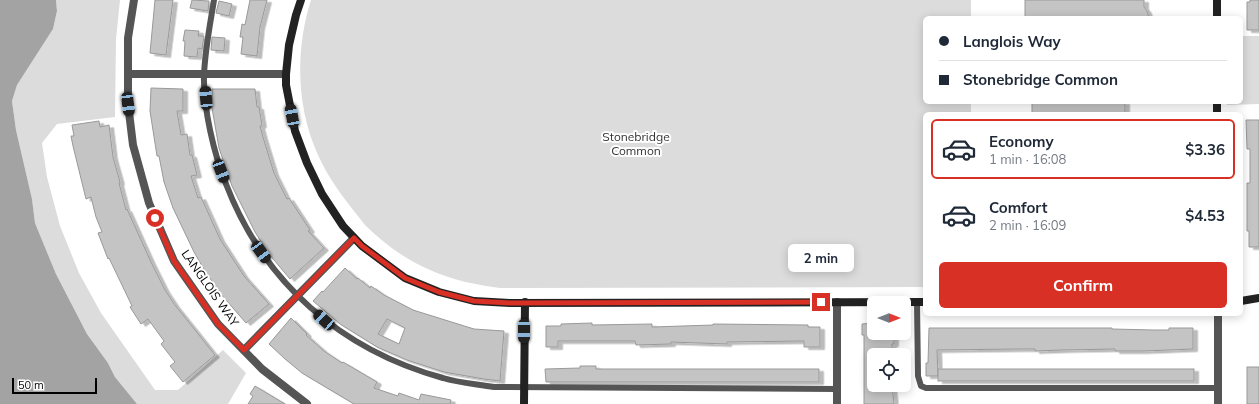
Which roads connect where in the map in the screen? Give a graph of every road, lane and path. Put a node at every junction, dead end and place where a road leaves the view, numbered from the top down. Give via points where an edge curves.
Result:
1 (134, 0) edge
2 (214, 0) edge
3 (301, 0) edge
4 (1217, 0) edge
5 (1217, 16) edge
6 (128, 74) junction
7 (286, 74) junction
8 (204, 75) junction
9 (354, 238) junction
10 (297, 295) junction
11 (1259, 298) edge
12 (1243, 301) edge
13 (525, 302) junction
14 (837, 302) junction
15 (921, 302) edge
16 (1218, 316) edge
17 (244, 350) junction
18 (524, 387) junction
19 (1218, 388) junction
20 (837, 389) junction
21 (307, 404) edge
22 (524, 404) edge
23 (837, 404) edge
24 (1218, 404) edge

1 - 6 street, LANGLOIS WAY via 128,38
2 - 8 lane
3 - 7 street via 289,45
4 - 5 street
6 - 8 street
6 - 17 street, LANGLOIS WAY via 128,104 134,145 149,203 174,261 218,324
7 - 8 street
7 - 9 street via 295,131 307,163 322,194
8 - 10 lane via 207,114 213,143 235,208 253,242
9 - 10 street
9 - 13 street via 405,278 439,292 474,301
10 - 17 street
10 - 18 lane via 342,333 370,350 410,368 445,379 494,387
11 - 12 street
13 - 14 street
13 - 18 street
14 - 15 street
14 - 20 street
15 - 19 lane via 918,376 921,386 926,388
16 - 19 street
17 - 21 street, LANGLOIS WAY
18 - 20 lane
18 - 22 street
19 - 24 street
20 - 23 street

